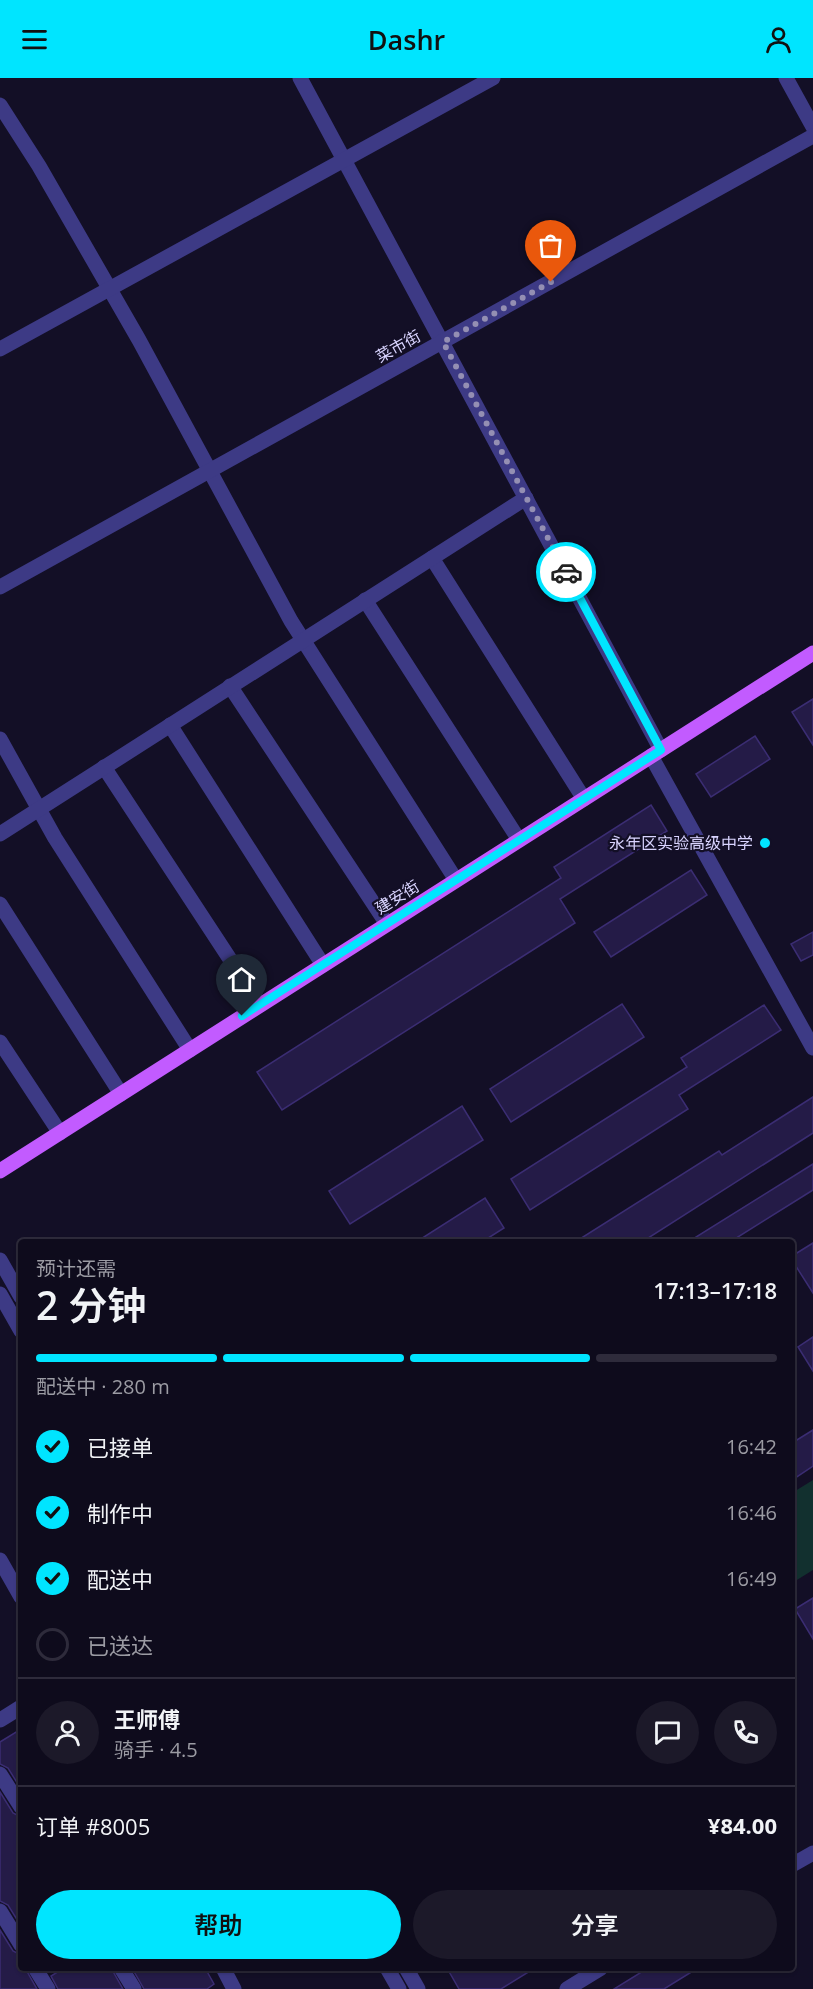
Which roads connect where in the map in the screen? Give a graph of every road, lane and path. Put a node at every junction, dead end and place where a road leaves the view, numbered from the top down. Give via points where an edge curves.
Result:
1 (300, 78) edge
2 (493, 78) edge
3 (786, 78) edge
4 (0, 105) edge
5 (813, 127) edge
6 (813, 136) edge
7 (344, 160) junction
8 (110, 289) junction
9 (443, 342) junction
10 (0, 349) edge
11 (210, 471) junction
12 (526, 498) junction
13 (432, 558) junction
14 (0, 587) edge
15 (365, 600) junction
16 (303, 640) junction
17 (813, 653) edge
18 (230, 686) junction
19 (170, 725) junction
20 (0, 738) edge
21 (656, 753) junction
22 (104, 767) junction
23 (584, 799) junction
24 (39, 809) junction
25 (0, 834) edge
26 (519, 840) junction
27 (456, 880) junction
28 (0, 904) edge
29 (387, 924) junction
30 (323, 965) junction
31 (260, 1005) junction
32 (0, 1042) edge
33 (813, 1048) edge
34 (190, 1050) junction
35 (121, 1094) junction
36 (60, 1133) junction
37 (0, 1171) edge
38 (0, 1260) edge
39 (18, 1292) edge
40 (0, 1294) edge
41 (18, 1325) edge
42 (0, 1560) edge
43 (18, 1592) edge
44 (18, 1709) edge
45 (0, 1720) edge
46 (0, 1774) edge
47 (18, 1803) edge
48 (813, 1853) edge
49 (795, 1863) edge
50 (0, 1911) edge
51 (18, 1940) edge
52 (37, 1971) edge
53 (123, 1971) edge
54 (225, 1971) edge
55 (389, 1971) edge
56 (408, 1971) edge
57 (596, 1971) edge
58 (48, 1989) edge
59 (134, 1989) edge
60 (234, 1989) edge
61 (399, 1989) edge
62 (418, 1989) edge
63 (567, 1989) edge

1 - 7 street
2 - 7 street
3 - 5 street
4 - 8 street
6 - 9 street, 菜市街
7 - 8 street
7 - 9 street
8 - 10 street
8 - 11 street
9 - 11 street, 菜市街
9 - 12 street
11 - 14 street, 菜市街
11 - 16 street
12 - 13 street
12 - 21 street
13 - 15 street
13 - 23 street
15 - 16 street
15 - 26 street
16 - 18 street
16 - 27 street
17 - 21 main road, 建安街
18 - 19 street
18 - 29 street
19 - 22 street
19 - 30 street
20 - 24 street
21 - 23 main road, 建安街
21 - 33 street
22 - 24 street
22 - 31 street
23 - 26 main road, 建安街
24 - 25 street
24 - 34 street
26 - 27 main road, 建安街
27 - 29 main road, 建安街
28 - 35 street
29 - 30 main road, 建安街
30 - 31 main road, 建安街
31 - 34 main road, 建安街
32 - 36 street
34 - 35 main road, 建安街
35 - 36 main road, 建安街
36 - 37 main road, 建安街
38 - 39 street
40 - 41 street
42 - 43 street
44 - 45 street
46 - 47 street
48 - 49 street
50 - 51 street
52 - 58 street
53 - 59 street
54 - 60 street
55 - 61 street
56 - 62 street
57 - 63 street

